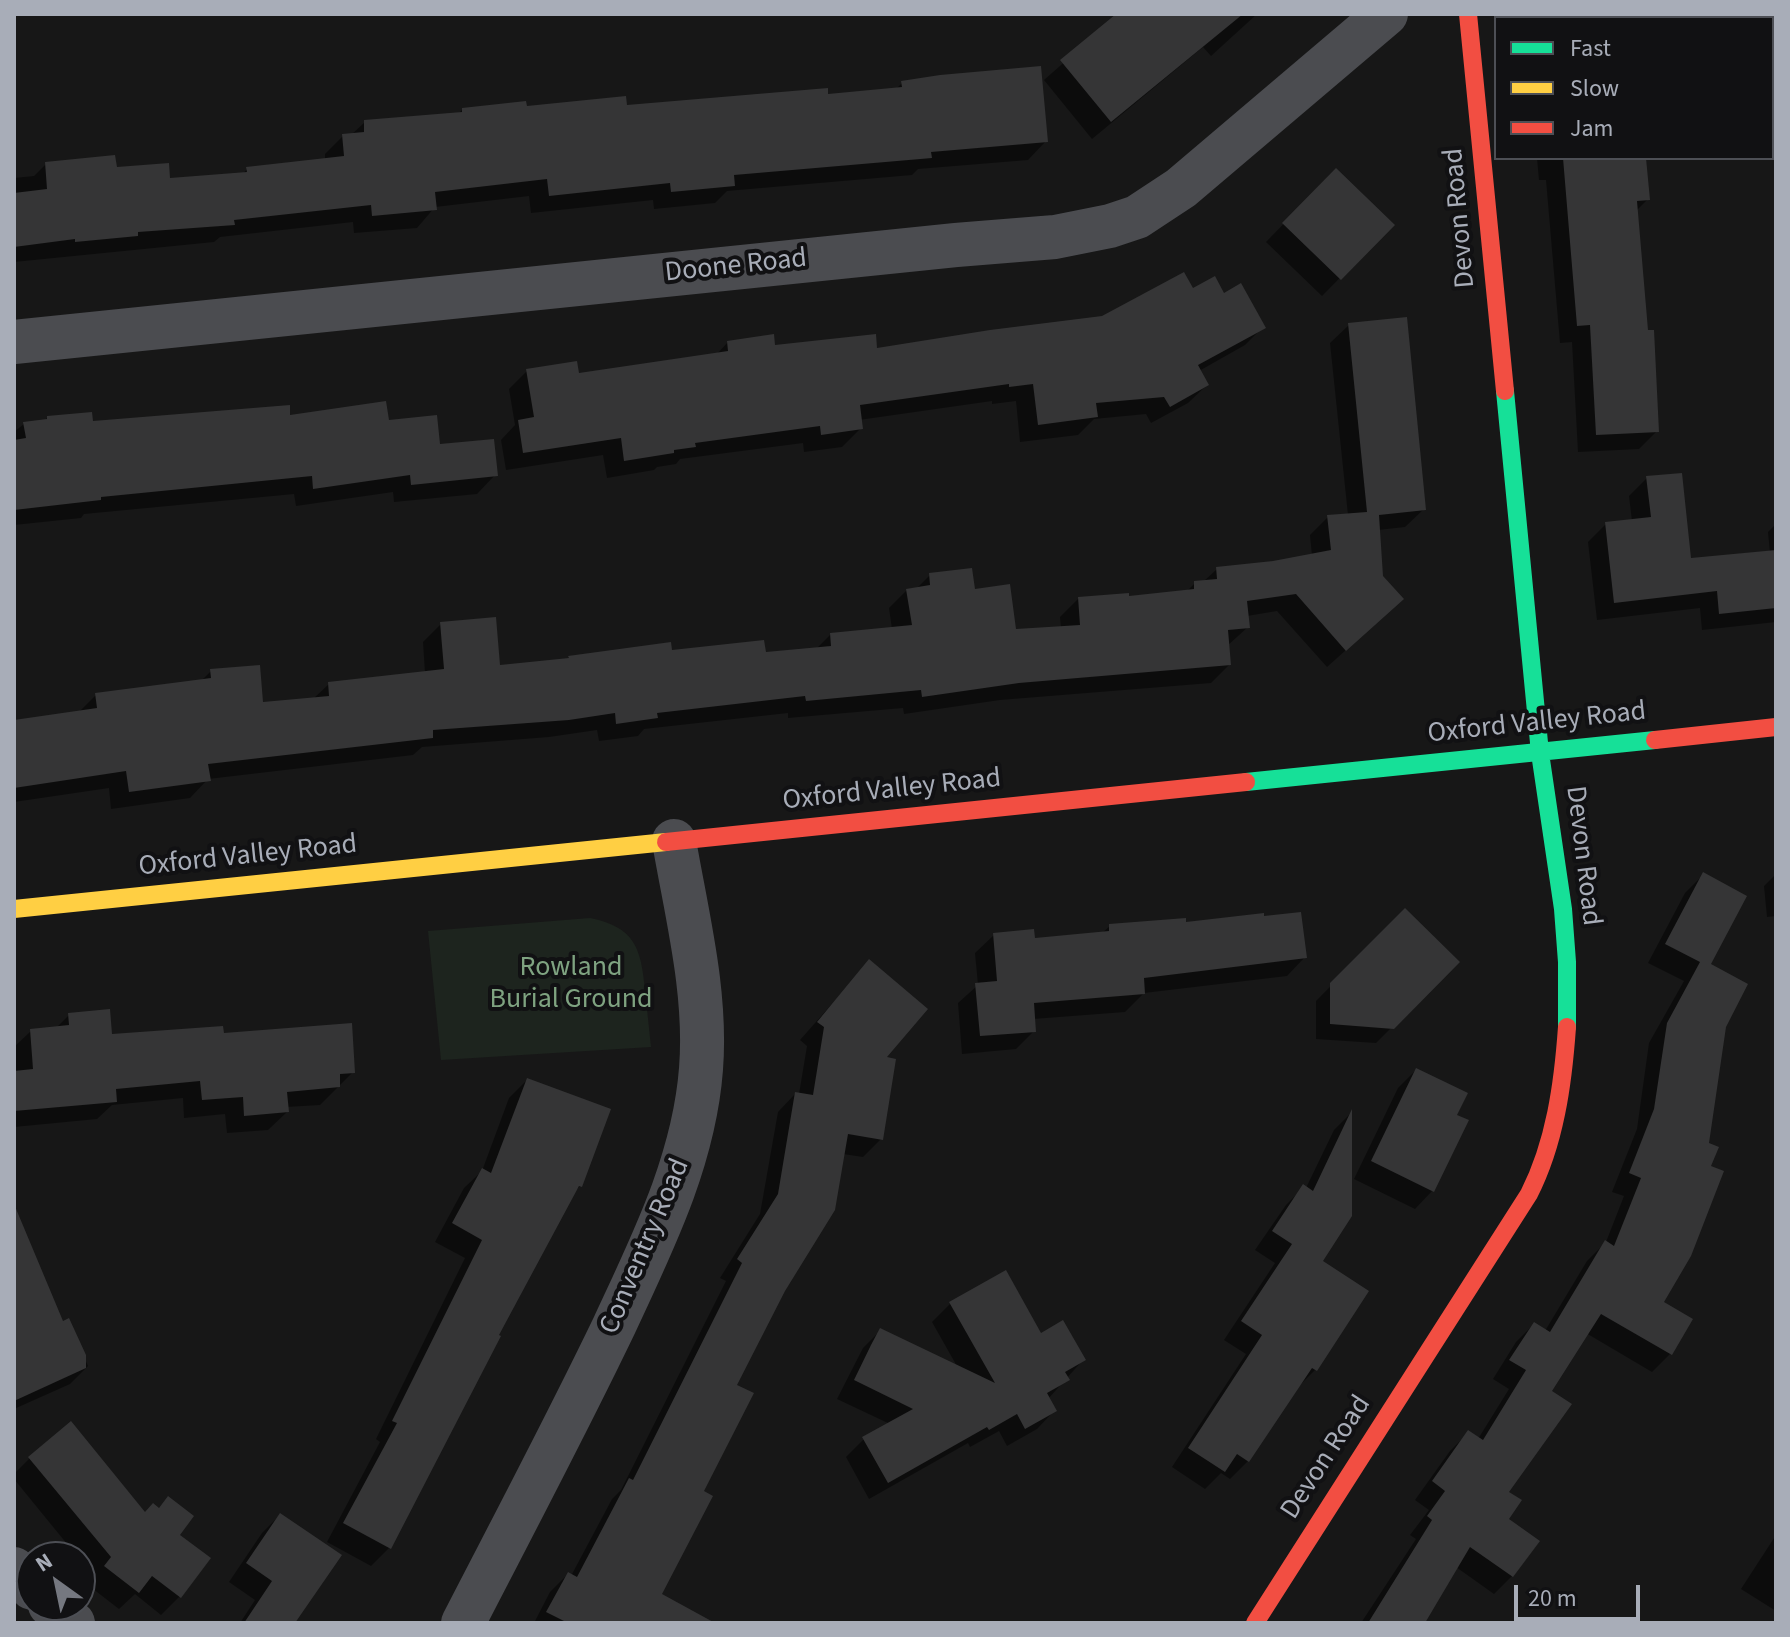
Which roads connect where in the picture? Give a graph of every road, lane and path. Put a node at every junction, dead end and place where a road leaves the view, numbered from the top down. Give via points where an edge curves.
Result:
1 (1386, 14) edge
2 (1468, 14) edge
3 (14, 342) edge
4 (1776, 727) edge
5 (1540, 753) junction
6 (674, 841) junction
7 (14, 909) edge
8 (463, 1623) edge
9 (1255, 1623) edge

1 - 3 street, Doone Road via 1181,188 1137,217 1110,226 1055,237
2 - 5 main road, Devon Road
4 - 5 main road, Oxford Valley Road
5 - 6 main road, Oxford Valley Road
5 - 9 main road, Devon Road via 1557,852 1568,976 1567,1052 1540,1171
6 - 7 main road, Oxford Valley Road
6 - 8 street, Conventry Road via 699,986 701,1067 688,1146 654,1240

